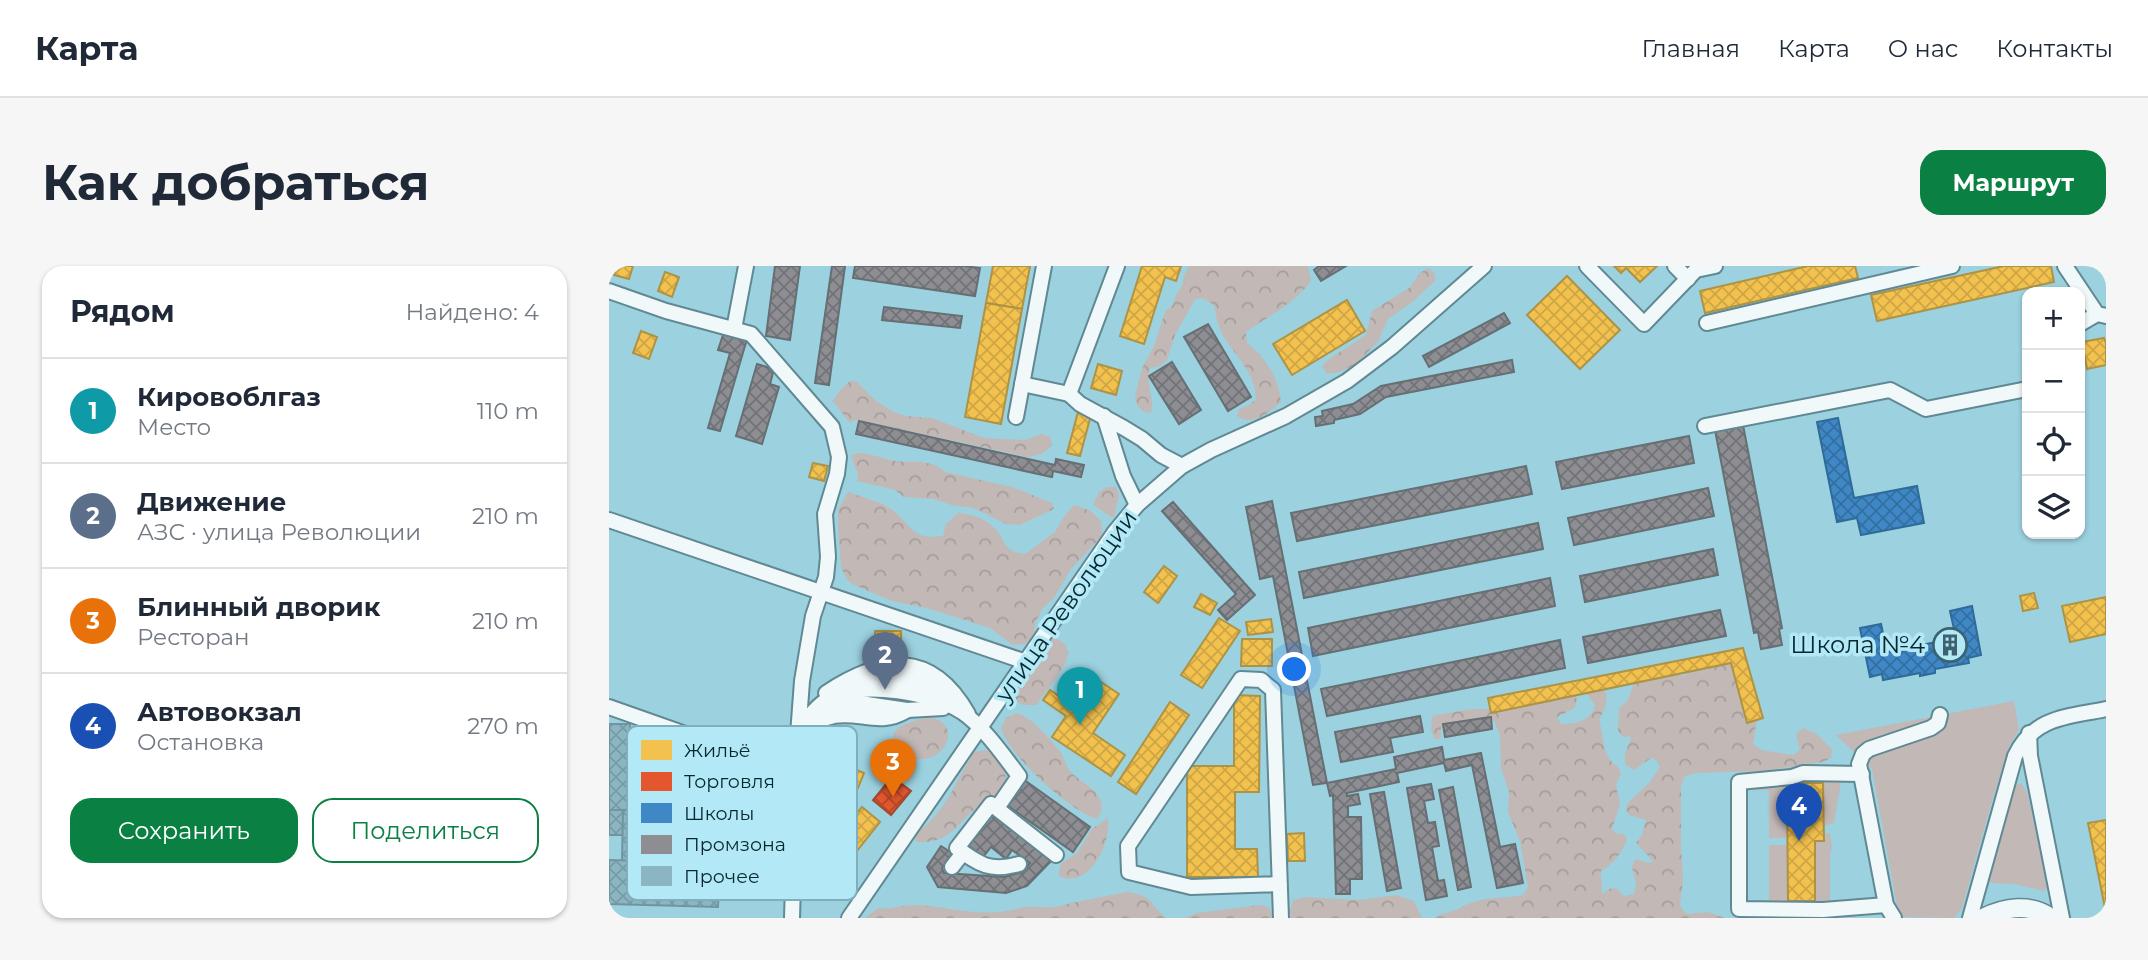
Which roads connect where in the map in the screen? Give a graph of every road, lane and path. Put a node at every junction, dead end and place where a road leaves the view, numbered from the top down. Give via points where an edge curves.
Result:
1 (746, 266) edge
2 (1044, 266) edge
3 (1117, 266) edge
4 (1484, 266) edge
5 (1587, 266) edge
6 (1675, 266) edge
7 (1716, 266) edge
8 (1952, 266) edge
9 (2065, 266) edge
10 (1894, 272) edge
11 (1688, 279) junction
12 (609, 291) edge
13 (2101, 315) edge
14 (1707, 323) dead end
15 (734, 329) junction
16 (1022, 384) junction
17 (2022, 390) edge
18 (1069, 394) junction
19 (1104, 416) junction
20 (1016, 417) dead end
21 (1705, 426) dead end
22 (1182, 466) junction
23 (1137, 505) junction
24 (609, 520) edge
25 (821, 591) junction
26 (1025, 662) junction
27 (609, 708) edge
28 (960, 708) junction
29 (2106, 709) edge
30 (1940, 715) dead end
31 (975, 724) junction
32 (661, 726) edge
33 (798, 726) edge
34 (801, 726) edge
35 (803, 726) edge
36 (809, 726) edge
37 (2029, 733) junction
38 (1862, 774) junction
39 (997, 808) junction
40 (963, 853) junction
41 (1056, 855) dead end
42 (1019, 864) dead end
43 (952, 867) dead end
44 (1280, 884) junction
45 (792, 900) edge
46 (1890, 912) edge
47 (792, 918) edge
48 (849, 918) edge
49 (1281, 918) edge
50 (1970, 918) edge
51 (1983, 918) edge
52 (2051, 918) edge
53 (2062, 918) edge

1 - 15 street
2 - 16 street
3 - 18 street
4 - 22 street, улица Революции via 1347,381
5 - 11 street via 1644,324
6 - 11 street
7 - 11 street via 1696,270
8 - 10 street
9 - 13 street
10 - 14 street
12 - 15 street
15 - 25 street via 751,334 832,427 839,457 825,514 828,557
16 - 18 street
16 - 20 street
17 - 21 street via 1926,409 1891,390
18 - 19 street
19 - 22 street
19 - 23 street
22 - 23 street, улица Революции
23 - 26 street, улица Революции
24 - 25 street
25 - 26 street
25 - 33 street via 801,681
26 - 31 street, улица Революции
27 - 32 street
28 - 31 street
28 - 34 street via 926,683 884,677 830,690 807,709
28 - 35 street via 876,689 848,692 823,703
28 - 36 street via 908,710 886,719 834,716
29 - 37 street via 2056,720
30 - 38 street via 1931,728 1869,749 1859,764
31 - 39 street via 1019,776
31 - 48 street, улица Революции
37 - 50 street via 2015,756
37 - 53 street
38 - 46 street
38 - 46 street via 1803,773 1739,782 1739,909
39 - 40 street via 991,804 957,848
39 - 41 street
40 - 42 street via 980,866
40 - 43 street
44 - 44 street via 1273,690 1261,680 1241,679 1128,846 1129,872 1191,887
44 - 49 street
45 - 47 street
51 - 52 main road via 2020,908

